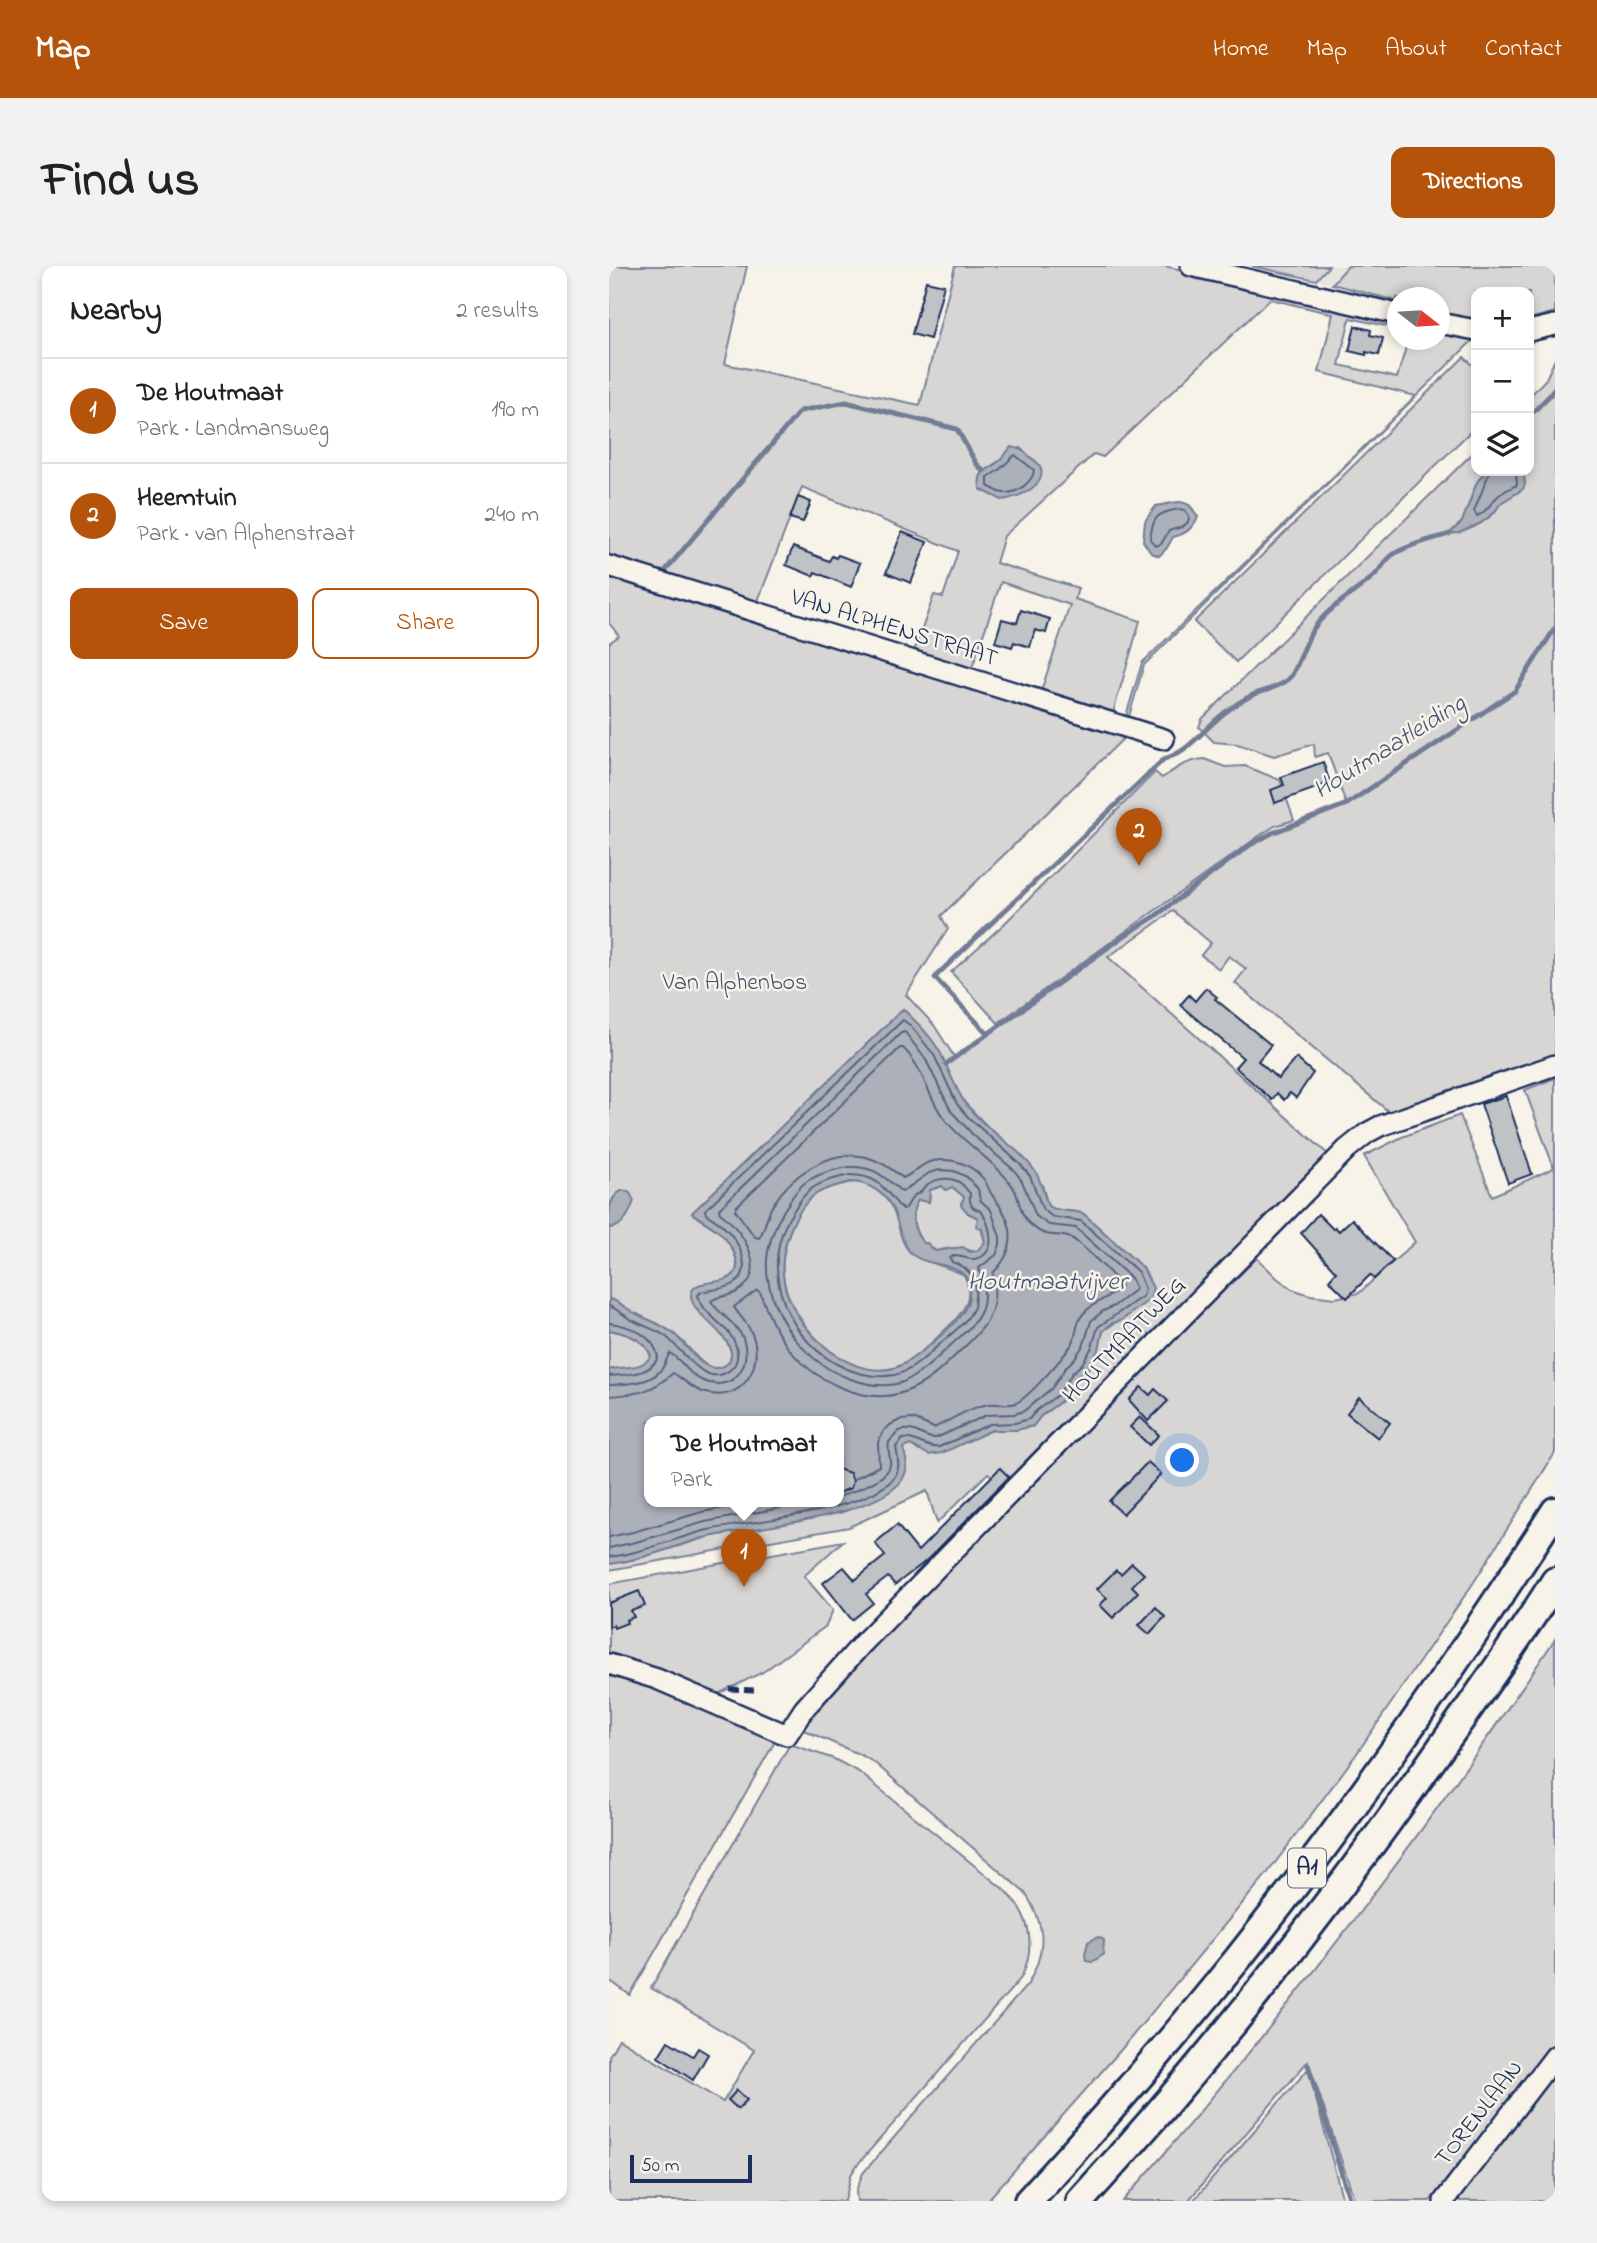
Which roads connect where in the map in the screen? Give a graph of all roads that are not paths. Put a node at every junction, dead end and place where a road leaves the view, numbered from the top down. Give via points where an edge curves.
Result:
1 (1191, 266) edge
2 (1387, 311) edge
3 (1450, 325) edge
4 (1555, 325) edge
5 (1471, 329) edge
6 (1534, 330) edge
7 (609, 566) edge
8 (1164, 739) dead end
9 (1555, 1065) edge
10 (1555, 1511) edge
11 (1555, 1581) edge
12 (609, 1664) edge
13 (1555, 2056) edge
14 (1028, 2201) edge
15 (1080, 2201) edge
16 (1444, 2201) edge

1 - 2 street
3 - 5 street
4 - 6 street
7 - 8 street, VAN ALPHENSTRAAT
9 - 12 street, HOUTMAATWEG via 1380,1126 1347,1149 863,1643 787,1735 657,1679
10 - 14 highway, A1 via 1483,1623 1237,1960
11 - 15 highway, A1 via 1381,1834 1268,1981
13 - 16 street, TORENLAAN

